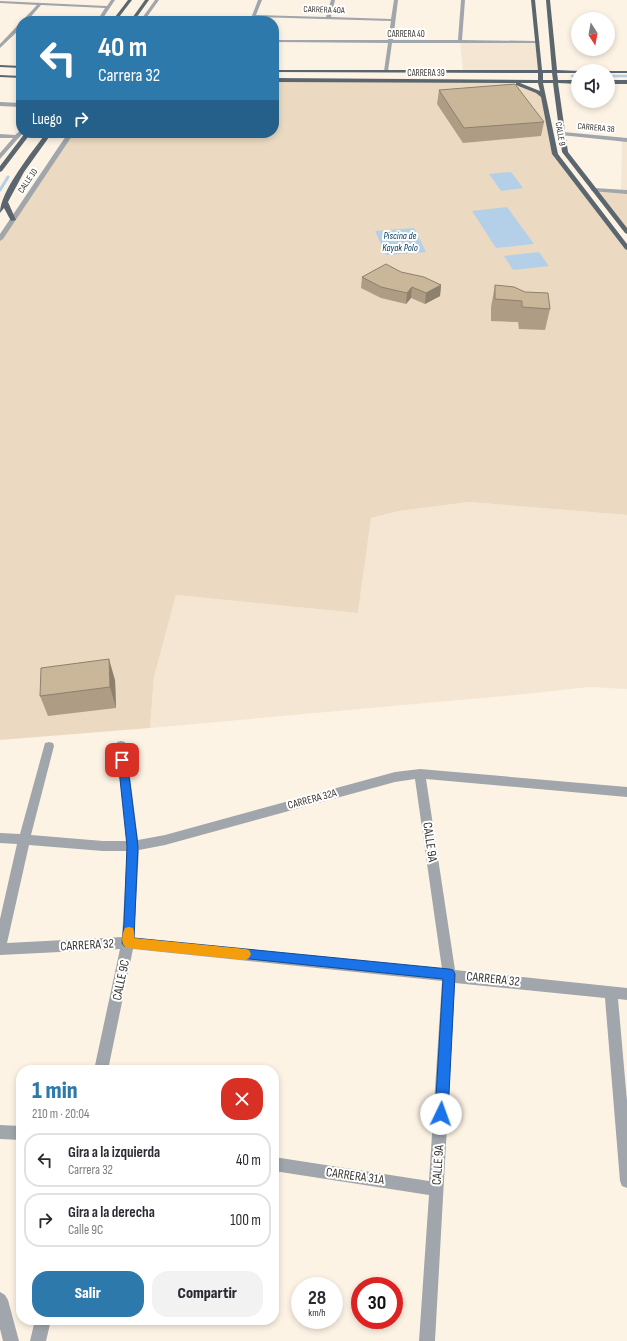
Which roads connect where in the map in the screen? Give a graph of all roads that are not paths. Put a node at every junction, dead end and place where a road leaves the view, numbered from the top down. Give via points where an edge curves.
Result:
1 (113, 0) edge
2 (130, 0) edge
3 (147, 0) edge
4 (157, 0) edge
5 (260, 0) edge
6 (333, 0) edge
7 (396, 0) edge
8 (463, 0) edge
9 (532, 0) edge
10 (548, 0) edge
11 (0, 2) edge
12 (40, 4) junction
13 (108, 7) junction
14 (29, 16) edge
15 (102, 16) edge
16 (118, 16) edge
17 (136, 16) edge
18 (146, 16) edge
19 (254, 16) edge
20 (279, 18) edge
21 (328, 18) junction
22 (393, 20) junction
23 (16, 30) edge
24 (279, 41) edge
25 (390, 42) junction
26 (460, 42) junction
27 (538, 42) junction
28 (0, 47) edge
29 (0, 66) edge
30 (16, 67) edge
31 (279, 71) edge
32 (326, 71) junction
33 (386, 71) junction
34 (541, 72) junction
35 (555, 72) junction
36 (571, 72) edge
37 (615, 72) edge
38 (627, 72) edge
39 (0, 76) edge
40 (16, 77) edge
41 (279, 80) edge
42 (290, 80) junction
43 (504, 81) junction
44 (541, 81) junction
45 (556, 82) junction
46 (571, 82) edge
47 (615, 82) edge
48 (627, 82) edge
49 (544, 97) junction
50 (0, 104) edge
51 (16, 105) edge
52 (16, 134) edge
53 (563, 134) junction
54 (0, 136) edge
55 (16, 138) edge
56 (24, 138) edge
57 (45, 138) edge
58 (68, 138) edge
59 (627, 140) edge
60 (0, 157) edge
61 (0, 170) edge
62 (594, 190) junction
63 (627, 192) edge
64 (5, 203) junction
65 (0, 211) edge
66 (12, 220) junction
67 (627, 232) edge
68 (0, 239) edge
69 (627, 247) edge
70 (49, 746) dead end
71 (121, 746) dead end
72 (420, 774) junction
73 (627, 792) edge
74 (0, 838) edge
75 (24, 840) junction
76 (133, 846) junction
77 (128, 943) junction
78 (0, 946) edge
79 (0, 949) edge
80 (449, 974) junction
81 (611, 992) junction
82 (627, 994) edge
83 (102, 1065) edge
84 (0, 1132) edge
85 (16, 1134) edge
86 (279, 1165) edge
87 (627, 1181) edge
88 (437, 1188) junction
89 (0, 1300) edge
90 (42, 1325) edge
91 (11, 1341) edge
92 (38, 1341) edge
93 (427, 1341) edge

1 - 13 street
2 - 16 main road
3 - 17 main road
4 - 18 street
5 - 19 street
6 - 21 street
7 - 22 street
8 - 26 street
9 - 27 main road, CALLE 9
10 - 35 main road, CALLE 9
11 - 12 street
12 - 13 street
12 - 14 street
13 - 15 street
20 - 21 street, CARRERA 40A
21 - 22 street, CARRERA 40A
22 - 25 street
23 - 28 street
24 - 25 street, CARRERA 40
25 - 26 street, CARRERA 40
25 - 33 street
26 - 27 street, CARRERA 40
27 - 34 main road, CALLE 9
29 - 30 main road
31 - 32 main road, CARRERA 39
32 - 33 main road, CARRERA 39
32 - 42 main road
33 - 34 main road, CARRERA 39
34 - 35 main road, CARRERA 39
34 - 44 main road, CALLE 9
35 - 36 main road, CARRERA 39
35 - 45 main road, CALLE 9
37 - 38 main road
39 - 40 main road
41 - 42 main road, CARRERA 39
42 - 43 main road, CARRERA 39
43 - 44 main road, CARRERA 39
43 - 49 main road via 528,87
44 - 45 main road, CARRERA 39
44 - 49 main road, CALLE 9
45 - 46 main road, CARRERA 39
45 - 53 main road, CALLE 9
47 - 48 main road
49 - 69 main road, CALLE 9 via 556,156
50 - 51 street
52 - 54 street
53 - 59 street, CARRERA 38
53 - 62 main road, CALLE 9 via 567,156
55 - 60 street
56 - 61 main road
57 - 64 main road, CALLE 10 via 21,172
58 - 66 street, CALLE 10
62 - 63 street
62 - 67 main road, CALLE 9
64 - 65 main road, CALLE 10
64 - 66 main road
66 - 68 street, CALLE 10
70 - 75 street
71 - 76 street, CALLE 9C
72 - 73 street, CARRERA 32A
72 - 76 street, CARRERA 32A via 395,777 165,840
72 - 80 street, CALLE 9A
74 - 75 street, CARRERA 32A
75 - 76 street, CARRERA 32A
75 - 78 street
76 - 77 street, CALLE 9C
77 - 79 street, CARRERA 32
77 - 80 street, CARRERA 32
77 - 83 street, CALLE 9C
80 - 81 street, CARRERA 32
80 - 88 street, CALLE 9A
81 - 82 street, CARRERA 32
81 - 87 street
84 - 85 street
86 - 88 street, CARRERA 31A
88 - 93 street, CALLE 9A
89 - 91 street
90 - 92 street

